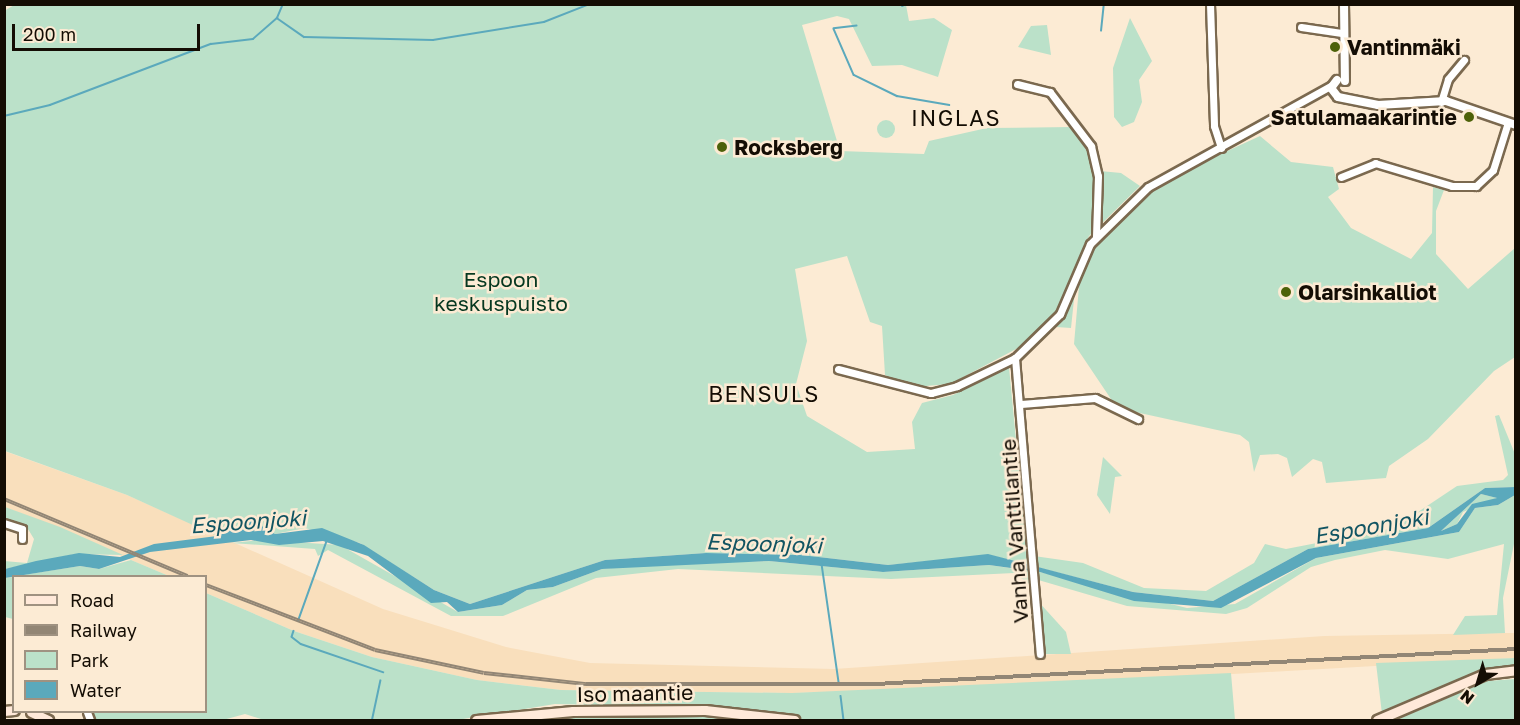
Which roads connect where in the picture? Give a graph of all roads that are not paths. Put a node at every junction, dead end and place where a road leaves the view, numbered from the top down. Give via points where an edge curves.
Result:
1 (1210, 4) edge
2 (1344, 4) edge
3 (1301, 27) dead end
4 (1342, 33) junction
5 (1464, 60) dead end
6 (1017, 84) dead end
7 (1341, 86) junction
8 (1335, 96) joint
9 (1310, 102) junction
10 (1441, 102) junction
11 (1512, 123) edge
12 (1221, 147) junction
13 (1341, 177) dead end
14 (1096, 237) junction
15 (1015, 358) junction
16 (838, 369) dead end
17 (1021, 404) junction
18 (1138, 419) dead end
19 (4, 523) edge
20 (22, 539) dead end
21 (1040, 654) dead end
22 (1515, 670) edge
23 (476, 720) edge
24 (794, 720) edge
25 (1377, 720) edge

1 - 12 street via 1214,126
2 - 4 street
3 - 4 street
4 - 7 street
5 - 10 street via 1448,79
6 - 14 street via 1050,92 1091,146 1098,176
7 - 8 street
7 - 9 street
7 - 10 street via 1368,102
8 - 9 street
9 - 12 street
10 - 11 street
11 - 13 street via 1493,170 1476,186 1452,186 1375,162
12 - 14 street via 1148,187
14 - 15 street via 1060,314
15 - 16 street via 957,386 931,393
15 - 17 street, Vanha Vanttilantie
17 - 18 street via 1095,399
17 - 21 street, Vanha Vanttilantie
19 - 20 street via 22,529
22 - 25 main road via 1485,674
23 - 24 main road, Iso maantie via 581,711 705,710

